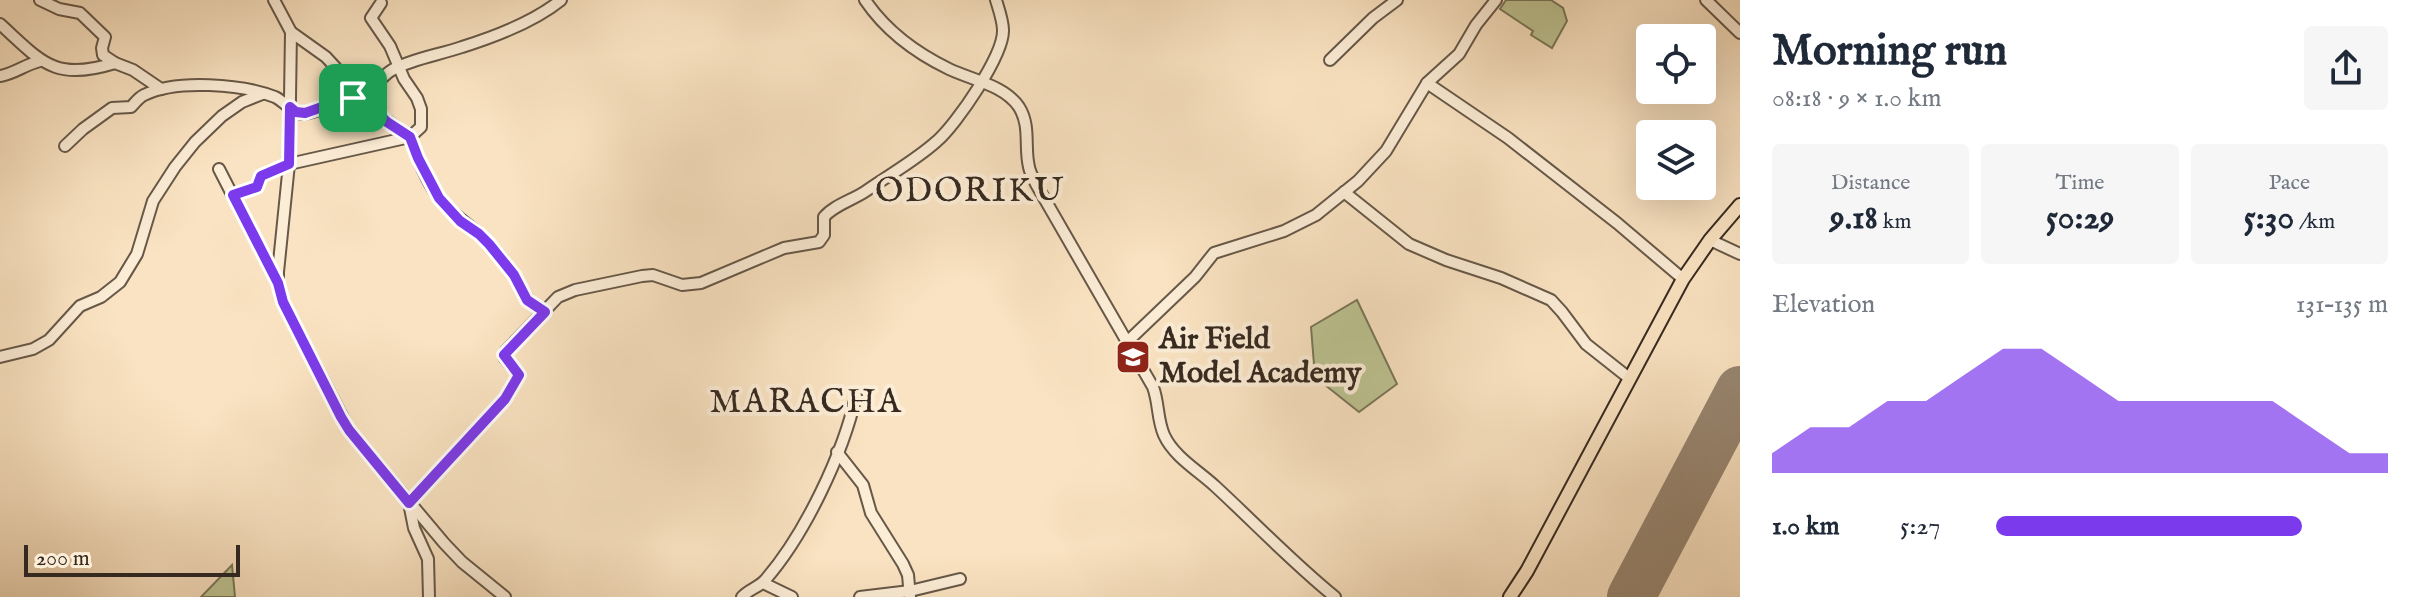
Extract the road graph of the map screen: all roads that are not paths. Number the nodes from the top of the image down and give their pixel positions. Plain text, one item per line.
1 (40, 0) edge
2 (274, 0) edge
3 (561, 0) edge
4 (865, 0) edge
5 (996, 0) edge
6 (1397, 0) edge
7 (1496, 0) edge
8 (1706, 0) edge
9 (381, 3) dead end
10 (0, 24) edge
11 (291, 32) junction
12 (1740, 33) edge
13 (1330, 60) dead end
14 (40, 61) junction
15 (115, 63) junction
16 (399, 67) junction
17 (0, 76) edge
18 (980, 83) junction
19 (1427, 83) junction
20 (161, 89) junction
21 (263, 93) junction
22 (361, 96) junction
23 (290, 107) junction
24 (410, 137) junction
25 (65, 146) dead end
26 (289, 164) junction
27 (219, 169) dead end
28 (1344, 192) junction
29 (233, 195) junction
30 (1740, 205) edge
31 (1710, 240) junction
32 (1740, 254) edge
33 (1683, 279) junction
34 (278, 283) junction
35 (545, 312) junction
36 (1127, 342) junction
37 (0, 357) edge
38 (1629, 378) junction
39 (856, 396) dead end
40 (837, 452) junction
41 (409, 503) junction
42 (960, 579) dead end
43 (763, 583) junction
44 (910, 594) edge
45 (429, 597) edge
46 (505, 597) edge
47 (742, 597) edge
48 (792, 597) edge
49 (860, 597) edge
50 (1335, 597) edge
51 (1510, 597) edge

1 - 15 street
2 - 11 street
3 - 16 street
4 - 18 street
5 - 18 street
6 - 13 street
7 - 19 street
8 - 12 street
9 - 16 street
10 - 14 street
11 - 22 street
11 - 23 street
14 - 15 street
14 - 17 street
15 - 20 street
16 - 22 street
16 - 24 street
18 - 35 street
18 - 36 street
19 - 28 street
19 - 33 street
20 - 21 street
20 - 25 street
21 - 23 street
21 - 37 street
22 - 23 street
22 - 24 street
23 - 26 street
24 - 26 street
24 - 35 street
26 - 29 street
26 - 34 street
27 - 29 street
28 - 36 street
28 - 38 street
29 - 34 street
30 - 31 main road
31 - 32 street
31 - 33 main road
33 - 38 main road
34 - 41 street
35 - 41 street
36 - 50 street
38 - 51 main road
39 - 40 street
40 - 43 street
40 - 44 street
41 - 45 street
41 - 46 street
42 - 44 street
43 - 47 street
43 - 48 street
44 - 49 street

